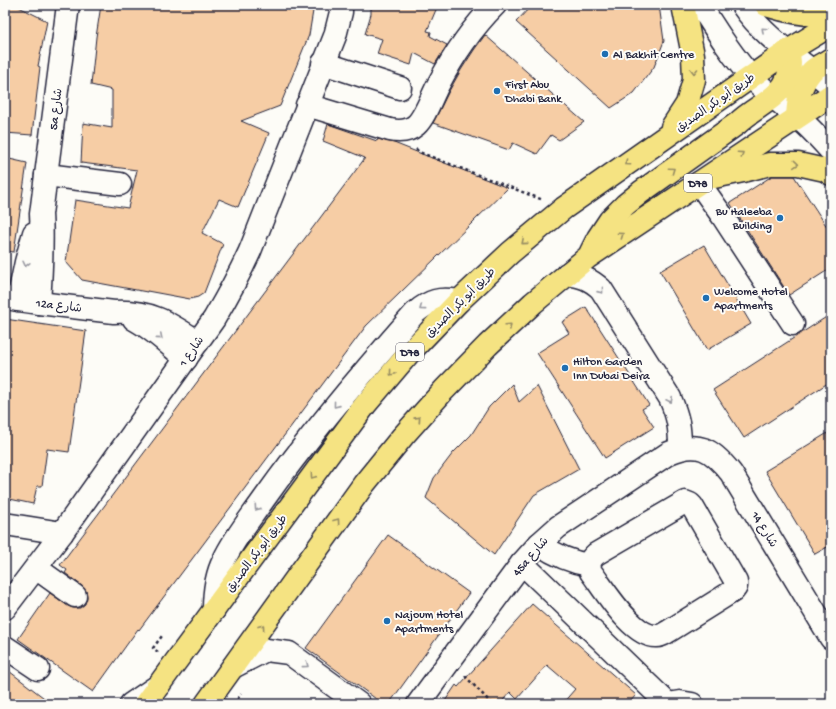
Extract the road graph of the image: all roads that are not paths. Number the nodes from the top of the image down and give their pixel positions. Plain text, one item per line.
1 (68, 5) edge
2 (341, 5) edge
3 (495, 5) edge
4 (683, 5) edge
5 (700, 5) edge
6 (742, 5) edge
7 (766, 5) edge
8 (831, 15) edge
9 (831, 25) edge
10 (788, 51) junction
11 (831, 59) edge
12 (323, 63) junction
13 (813, 70) junction
14 (751, 76) junction
15 (831, 86) edge
16 (400, 88) dead end
17 (831, 94) edge
18 (773, 97) junction
19 (307, 105) junction
20 (797, 117) junction
21 (655, 144) junction
22 (831, 151) edge
23 (831, 174) edge
24 (46, 175) junction
25 (701, 181) junction
26 (120, 184) dead end
27 (588, 257) junction
28 (567, 274) junction
29 (21, 300) edge
30 (793, 324) dead end
31 (192, 351) junction
32 (680, 448) junction
33 (5, 524) edge
34 (62, 533) junction
35 (539, 544) junction
36 (522, 563) junction
37 (589, 565) junction
38 (36, 568) junction
39 (76, 596) dead end
40 (5, 608) edge
41 (831, 638) edge
42 (5, 647) edge
43 (233, 667) junction
44 (38, 669) dead end
45 (160, 684) junction
46 (131, 704) edge
47 (145, 704) edge
48 (206, 704) edge
49 (359, 704) edge
50 (418, 704) edge
51 (668, 704) edge
52 (692, 704) edge

1 - 24 street, 5a شارع
2 - 12 street, شارع 1
3 - 19 street
4 -> 21 main road
5 - 14 street
10 -> 6 street
7 - 8 main road
9 - 10 main road, طريق أبو بكر الصديق / D78
10 - 13 street
10 - 14 main road, طريق أبو بكر الصديق / D78
10 - 18 main road
11 - 13 main road
12 - 16 street
12 - 19 street, شارع 1
13 - 15 street
13 - 20 main road
14 - 18 street
14 - 21 main road, طريق أبو بكر الصديق / D78
17 - 20 main road, D78
18 - 20 street
27 -> 18 main road
19 - 31 street, شارع 1
20 - 22 street
25 -> 20 main road, D78
21 -> 45 main road, طريق أبو بكر الصديق / D78
25 -> 23 main road
24 - 26 street
24 - 29 street, 5a شارع
27 -> 25 main road, D78
25 - 30 street
27 - 28 main road, D78
28 -> 32 street
43 -> 28 main road, D78
29 - 31 street, 12a شارع
31 - 34 street, شارع 1
32 - 35 street, 45a شارع
32 - 41 street, شارع 14
33 - 34 street
34 - 38 street, شارع 1
35 - 36 street, 45a شارع
35 - 37 street
36 - 50 street, 45a شارع
36 - 51 street
37 - 37 street
38 - 39 street
38 - 40 street, شارع 1
42 - 44 street
43 - 48 main road, D78
43 -> 49 street
45 - 46 street
45 - 47 main road, طريق أبو بكر الصديق / D78
51 - 52 street

